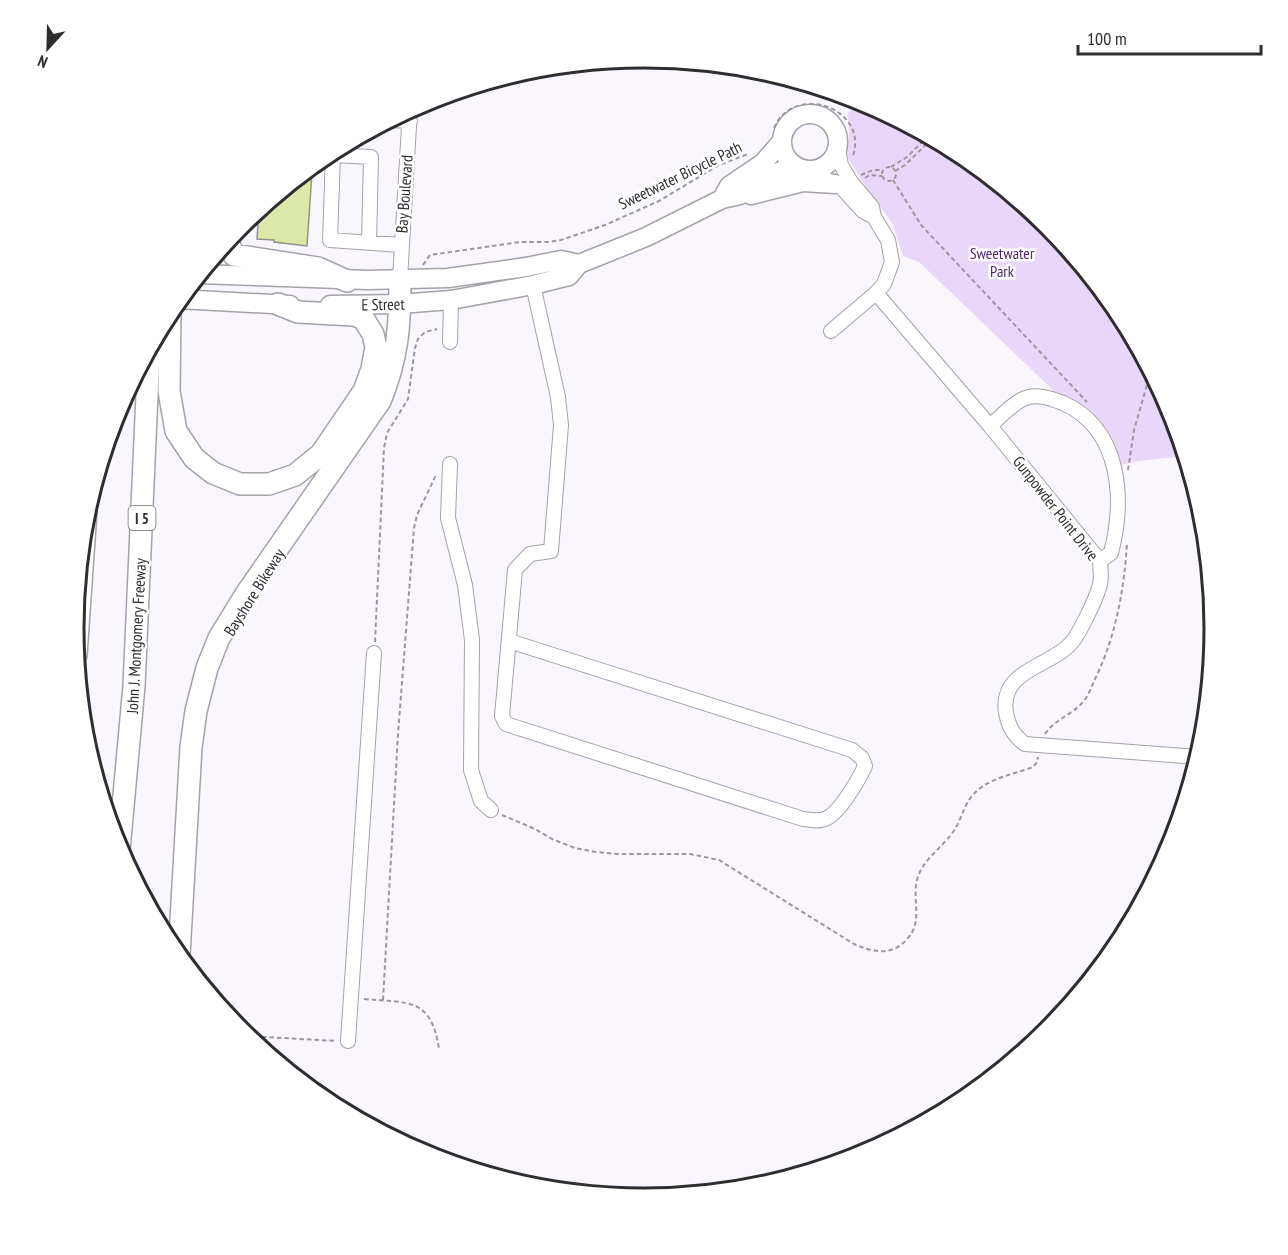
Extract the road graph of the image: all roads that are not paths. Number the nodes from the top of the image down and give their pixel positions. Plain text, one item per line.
1 (410, 119) edge
2 (777, 136) junction
3 (838, 149) junction
4 (343, 156) edge
5 (329, 165) edge
6 (803, 168) junction
7 (835, 184) junction
8 (722, 199) junction
9 (686, 218) junction
10 (874, 218) junction
11 (369, 243) junction
12 (401, 245) junction
13 (231, 250) edge
14 (579, 264) junction
15 (209, 275) edge
16 (400, 279) junction
17 (347, 281) junction
18 (533, 285) junction
19 (876, 293) junction
20 (190, 300) edge
21 (451, 300) junction
22 (278, 304) junction
23 (400, 304) junction
24 (170, 329) edge
25 (831, 331) dead end
26 (450, 342) dead end
27 (148, 368) edge
28 (990, 426) junction
29 (444, 468) road end
30 (1100, 561) junction
31 (509, 641) junction
32 (374, 653) road end
33 (1189, 756) edge
34 (491, 810) road end
35 (121, 827) edge
36 (183, 946) edge
37 (348, 1041) road end

1 - 12 street, Bay Boulevard
2 - 3 main road
2 - 6 main road
2 - 8 main road, E Street
3 - 6 main road
3 - 10 street
4 - 11 street
5 - 11 street
6 - 7 street
6 - 8 main road, E Street
7 - 9 main road
7 - 10 street
8 - 9 main road, E Street
9 - 14 main road, E Street
10 - 19 street
11 - 12 street
12 - 16 street, Bay Boulevard
13 - 17 highway
14 - 16 main road, E Street
14 - 18 main road, E Street
15 - 17 main road, E Street
16 - 17 main road, E Street
16 - 23 highway
18 - 21 main road, E Street
18 - 31 street
19 - 25 street
19 - 28 street, Gunpowder Point Drive
20 - 22 main road, E Street
21 - 23 main road, E Street
21 - 26 street
22 - 23 main road, E Street
22 - 24 highway
23 - 36 highway
27 - 35 highway, John J. Montgomery Freeway / I 5
28 - 30 street, Gunpowder Point Drive
28 - 30 street
29 - 34 street
30 - 33 street, Gunpowder Point Drive
31 - 31 street
32 - 37 street

